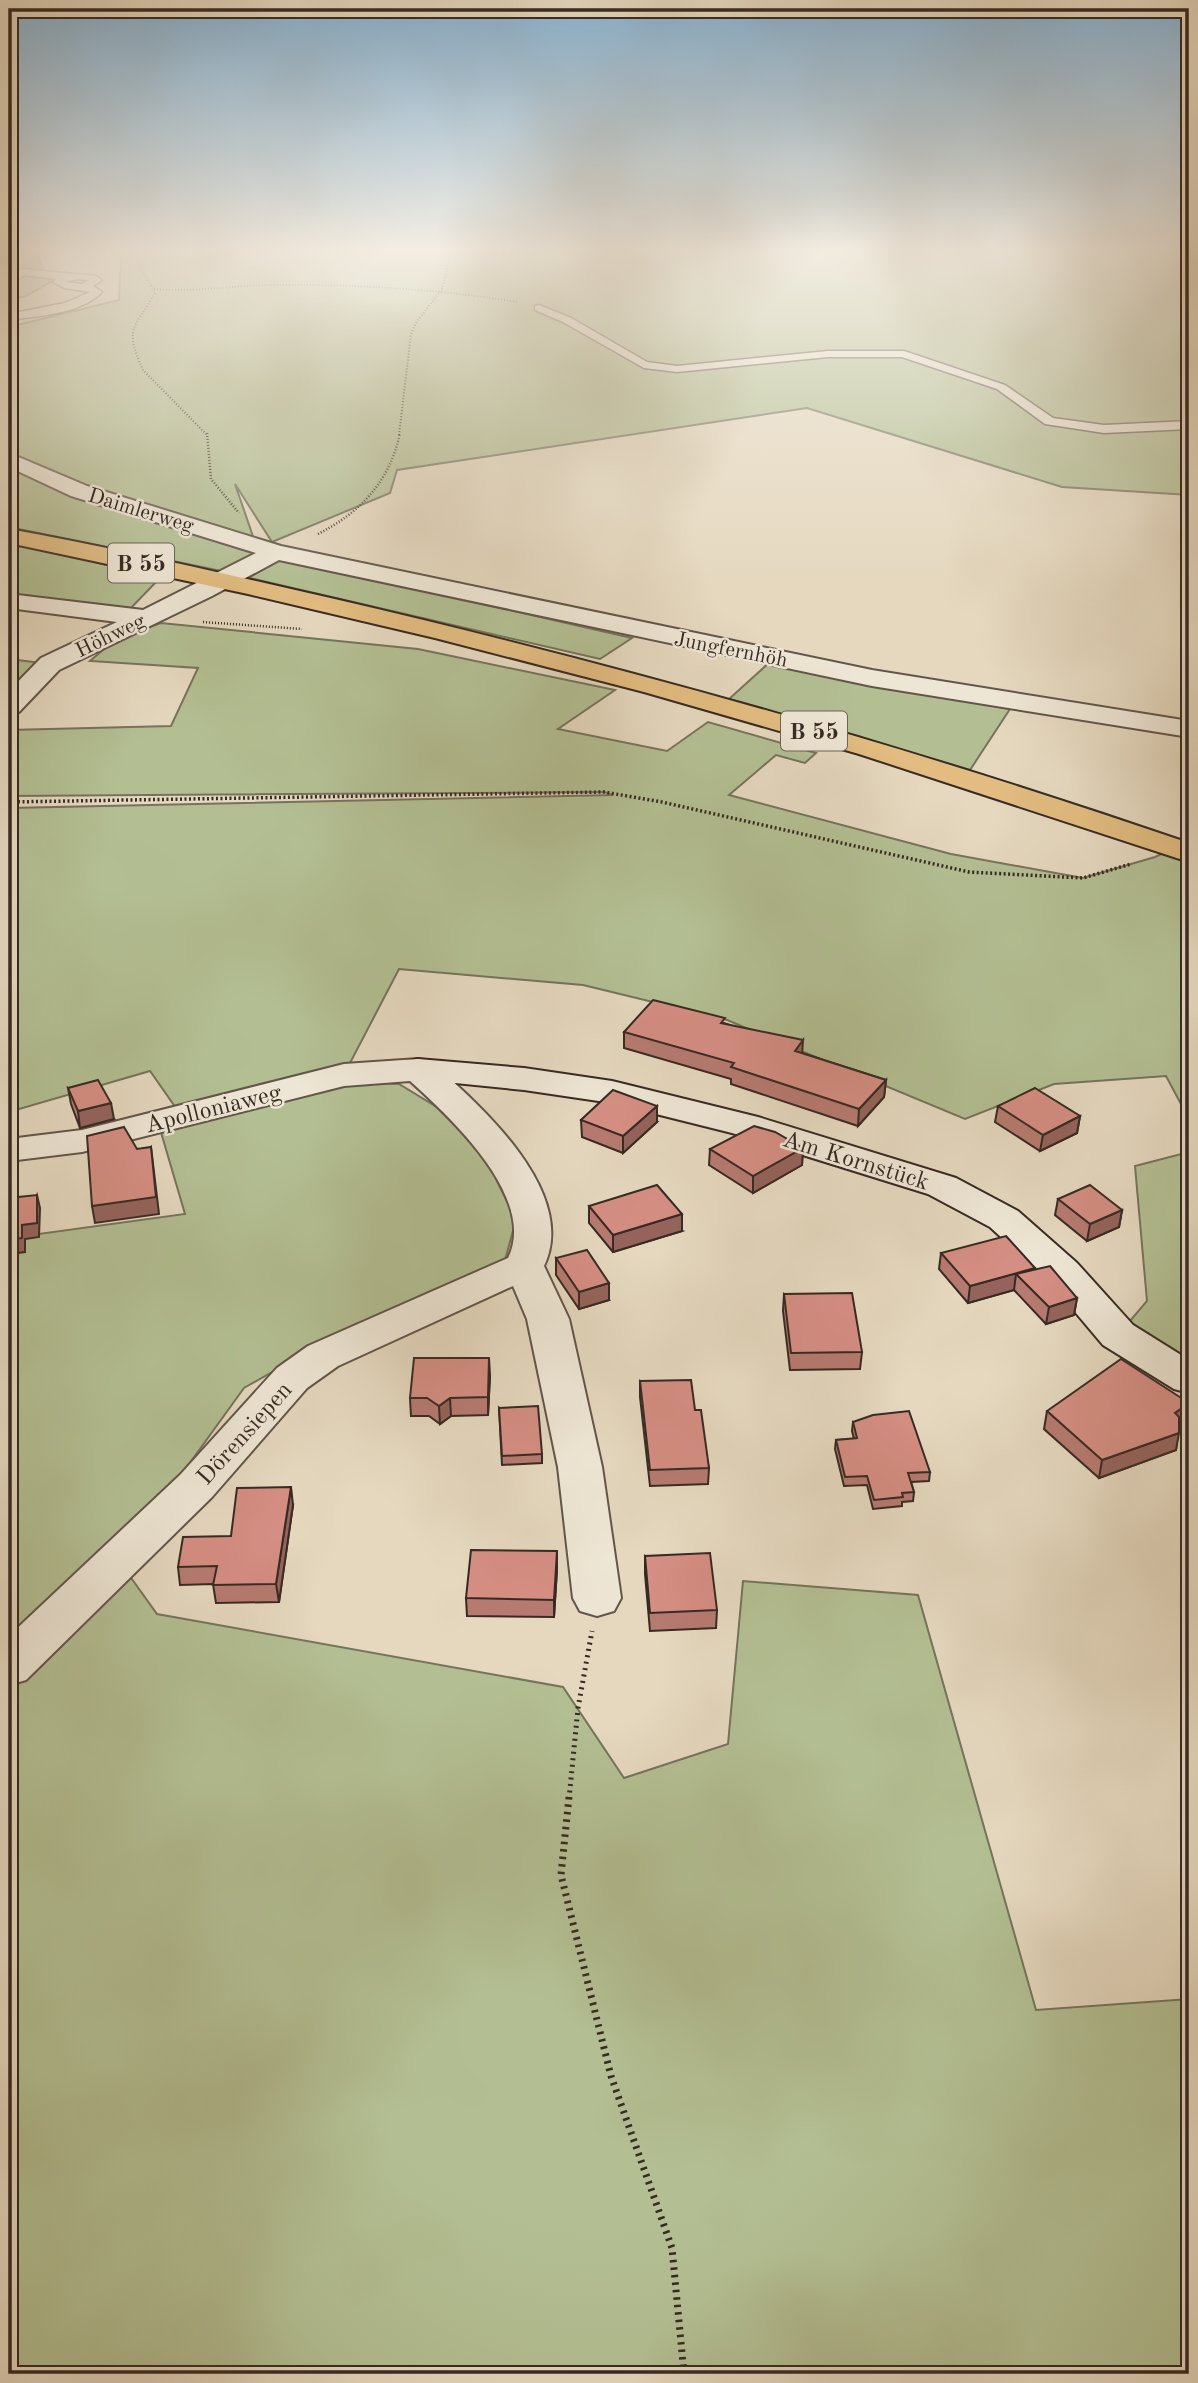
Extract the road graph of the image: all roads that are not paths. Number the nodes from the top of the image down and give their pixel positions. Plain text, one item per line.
1 (634, 359) edge
2 (776, 359) edge
3 (914, 359) edge
4 (1189, 425) edge
5 (9, 459) edge
6 (9, 536) edge
7 (276, 552) junction
8 (222, 580) junction
9 (9, 601) edge
10 (145, 618) junction
11 (9, 706) edge
12 (1189, 729) edge
13 (1181, 850) edge
14 (418, 1070) junction
15 (9, 1150) edge
16 (524, 1266) junction
17 (1189, 1379) edge
18 (597, 1598) road end
19 (9, 1665) edge

1 - 2 lane
3 - 4 lane
5 - 7 street, Daimlerweg
6 - 8 main road, B 55
7 - 8 street, Höhweg
7 - 12 street, Jungfernhöh
8 - 10 street, Höhweg
8 - 13 main road, B 55
9 - 10 street
10 - 11 street, Höhweg
14 - 15 street, Apolloniaweg
14 - 16 street
14 - 17 street, Am Kornstück
16 - 18 street
16 - 19 street, Dörensiepen

